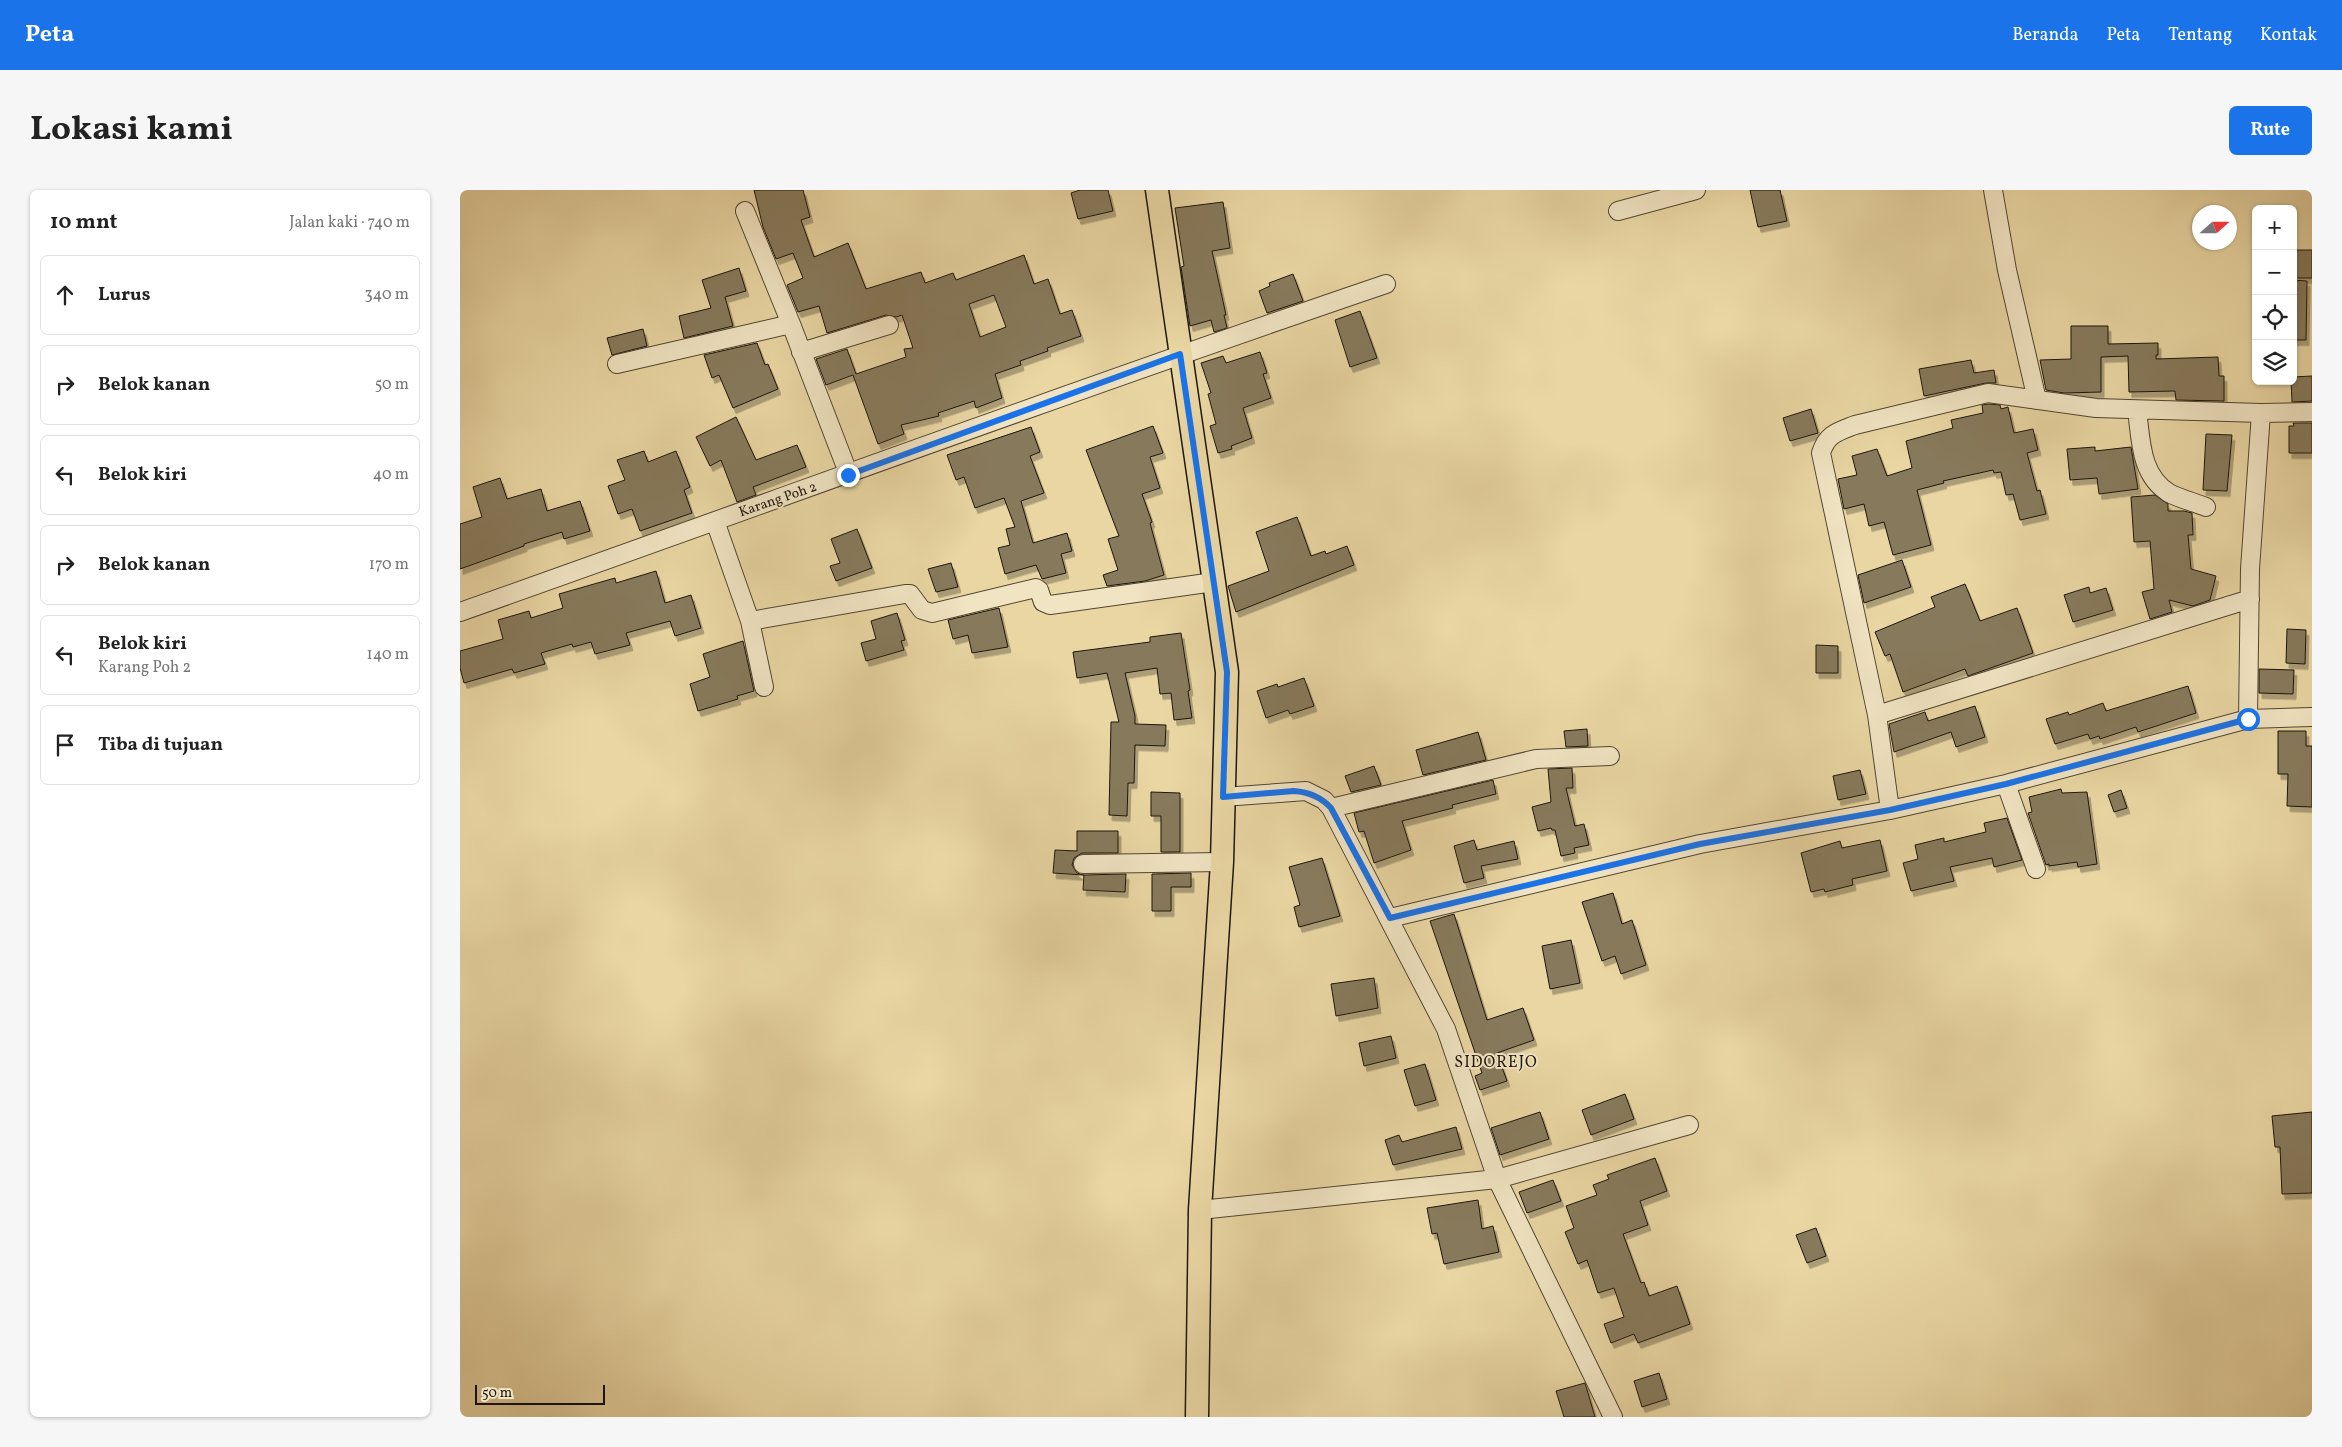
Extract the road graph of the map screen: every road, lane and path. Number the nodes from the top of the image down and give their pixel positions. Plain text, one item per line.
1 (1157, 190) edge
2 (1993, 190) edge
3 (1692, 191) edge
4 (745, 211) dead end
5 (1618, 212) dead end
6 (1386, 284) dead end
7 (791, 324) junction
8 (889, 325) dead end
9 (802, 352) junction
10 (1180, 354) junction
11 (617, 364) dead end
12 (2037, 400) junction
13 (2137, 410) junction
14 (2312, 412) edge
15 (2260, 413) junction
16 (848, 475) junction
17 (2206, 507) dead end
18 (715, 522) junction
19 (1214, 582) junction
20 (2250, 599) junction
21 (460, 612) edge
22 (750, 621) junction
23 (764, 687) dead end
24 (1877, 714) junction
25 (2312, 717) edge
26 (2248, 719) junction
27 (1610, 756) dead end
28 (2006, 784) junction
29 (1223, 797) junction
30 (1331, 808) junction
31 (1890, 810) junction
32 (1222, 862) junction
33 (1083, 864) dead end
34 (2036, 870) dead end
35 (1390, 918) junction
36 (1689, 1125) dead end
37 (1497, 1179) junction
38 (1200, 1210) junction
39 (1197, 1417) edge
40 (1613, 1417) edge

1 - 10 main road
2 - 12 street
3 - 5 street
4 - 7 street
6 - 10 street, Karang Poh 2
7 - 9 street
7 - 11 street
8 - 9 street
9 - 16 street
10 - 16 street, Karang Poh 2
10 - 19 main road
12 - 13 street
12 - 24 street
13 - 15 street
13 - 17 street
14 - 15 street
15 - 20 street
16 - 18 street, Karang Poh 2
18 - 21 street, Karang Poh 2
18 - 22 street
19 - 22 street
19 - 29 main road
20 - 24 street
20 - 26 street
22 - 23 street
24 - 31 street
25 - 26 street
26 - 28 street
27 - 30 street
28 - 31 street
28 - 34 street
29 - 30 street
29 - 32 main road
30 - 35 street
31 - 35 street
32 - 33 street
32 - 38 main road
35 - 37 street
36 - 37 street
37 - 38 street
37 - 40 street
38 - 39 main road

